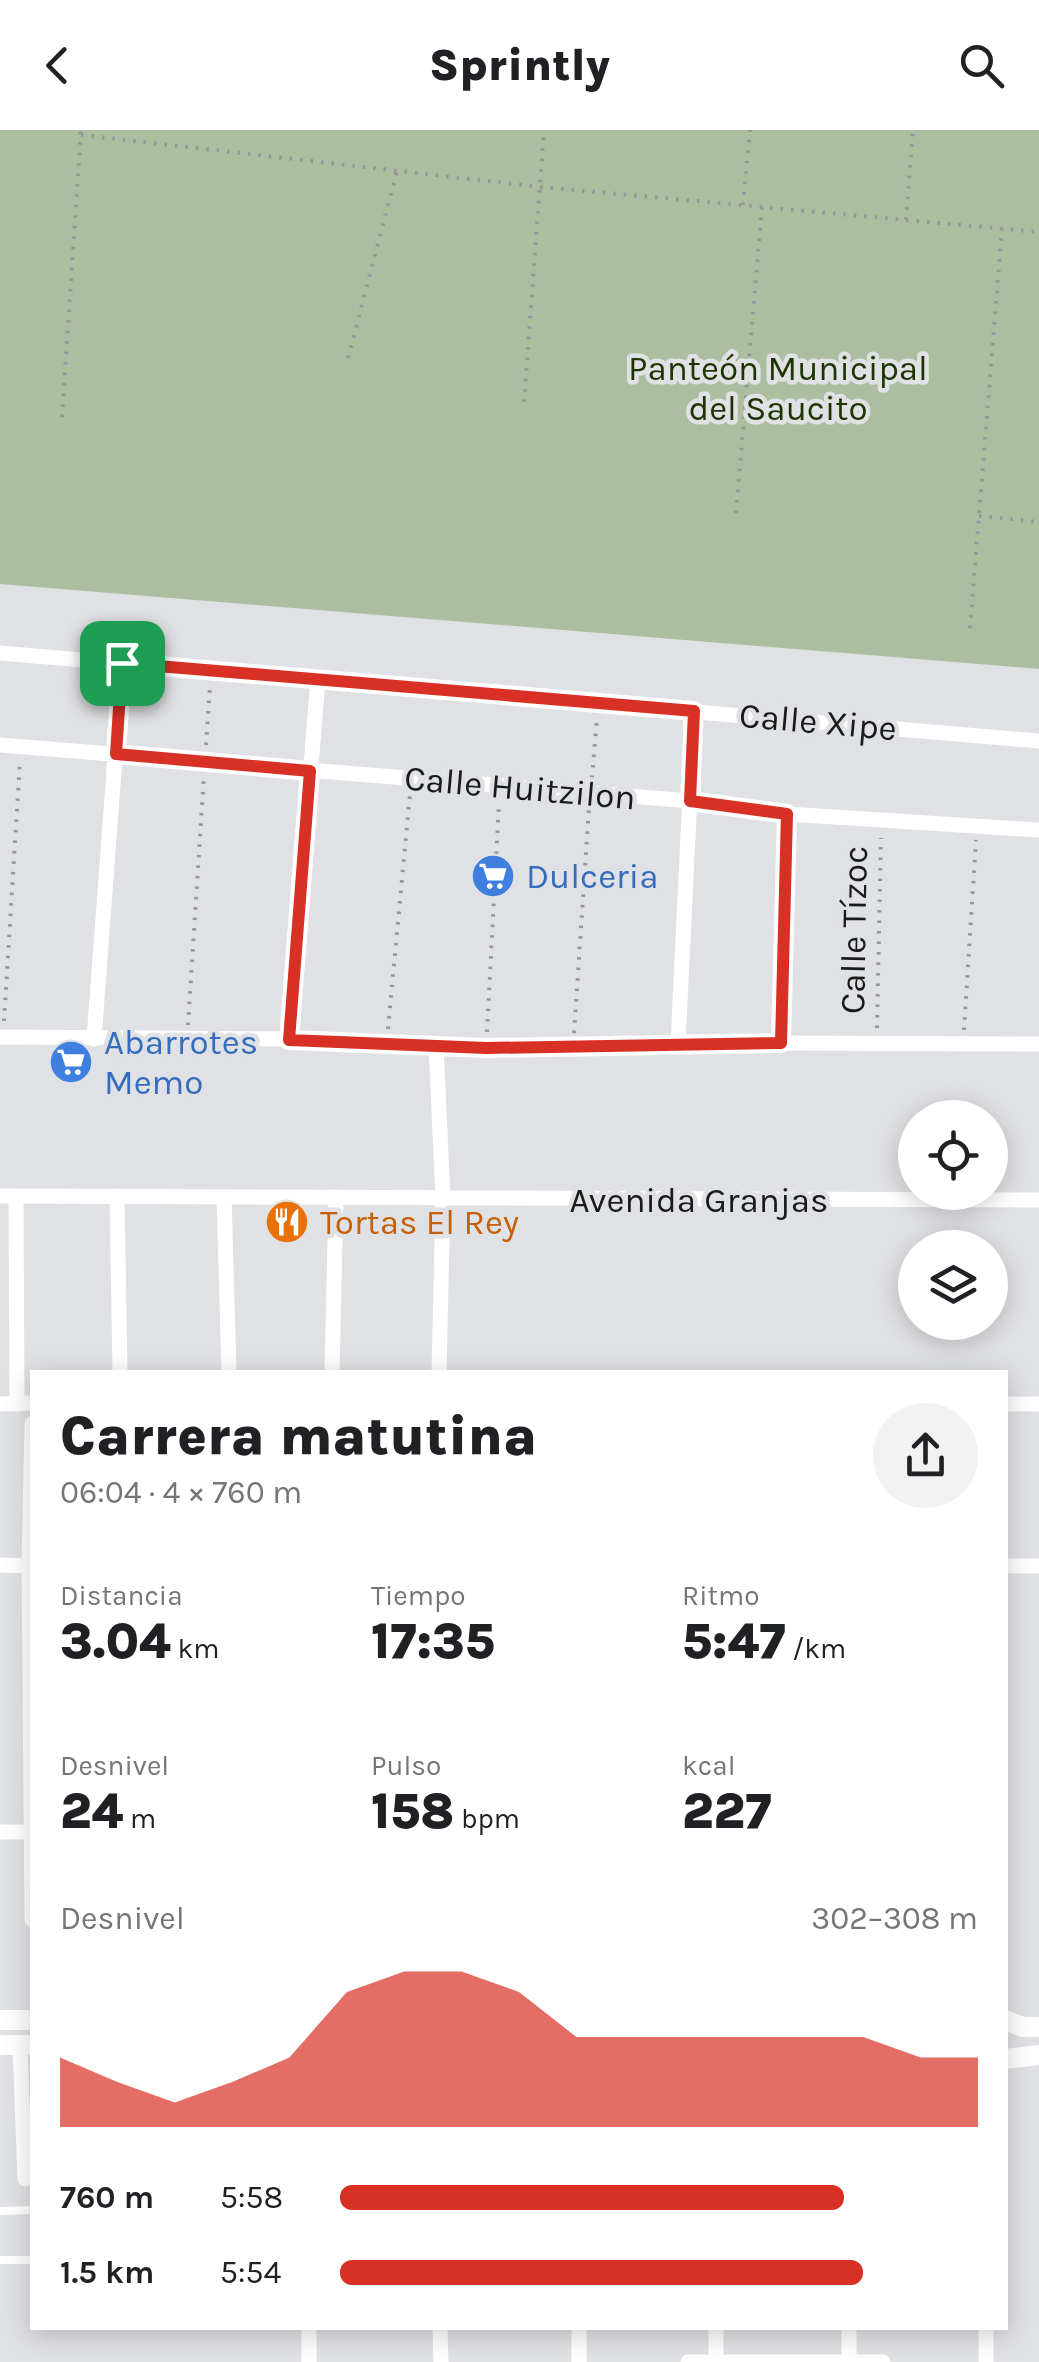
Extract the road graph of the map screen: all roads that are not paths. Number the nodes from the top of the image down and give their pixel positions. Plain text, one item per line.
1 (0, 653) edge
2 (122, 663) junction
3 (318, 679) junction
4 (694, 711) junction
5 (1039, 742) edge
6 (0, 744) edge
7 (116, 754) junction
8 (310, 771) junction
9 (690, 801) junction
10 (1039, 830) edge
11 (1, 1037) edge
12 (94, 1038) junction
13 (289, 1040) junction
14 (678, 1044) junction
15 (1039, 1044) edge
16 (436, 1046) junction
17 (8, 1196) edge
18 (118, 1196) junction
19 (336, 1196) junction
20 (224, 1197) junction
21 (443, 1199) junction
22 (1039, 1200) edge
23 (120, 1370) edge
24 (229, 1370) edge
25 (332, 1370) edge
26 (439, 1370) edge
27 (16, 1404) edge
28 (1008, 1404) edge
29 (1039, 1404) edge
30 (0, 1566) edge
31 (30, 1566) edge
32 (1008, 1566) edge
33 (1039, 1566) edge
34 (0, 1832) edge
35 (30, 1832) edge
36 (0, 2020) edge
37 (30, 2020) edge
38 (1008, 2021) edge
39 (1039, 2027) edge
40 (17, 2045) edge
41 (1039, 2056) edge
42 (1008, 2059) edge
43 (28, 2110) edge
44 (26, 2179) dead end
45 (30, 2210) edge
46 (0, 2211) edge
47 (0, 2260) edge
48 (30, 2260) edge
49 (308, 2330) edge
50 (440, 2330) edge
51 (579, 2330) edge
52 (716, 2330) edge
53 (850, 2330) edge
54 (986, 2330) edge
55 (850, 2361) edge
56 (309, 2362) edge
57 (440, 2362) edge
58 (579, 2362) edge
59 (688, 2362) edge
60 (716, 2362) edge
61 (883, 2362) edge
62 (986, 2362) edge

1 - 2 street, Calle Xipe
2 - 3 street, Calle Xipe
2 - 7 street
3 - 4 street, Calle Xipe
3 - 8 street
4 - 5 street, Calle Xipe
4 - 9 street
6 - 7 street, Calle Huitzilon
7 - 8 street, Calle Huitzilon
7 - 12 street
8 - 9 street, Calle Huitzilon
8 - 13 street
9 - 10 street, Calle Huitzilon
9 - 14 street
11 - 12 street
12 - 13 street
13 - 16 street
14 - 15 street
14 - 16 street
16 - 21 street
17 - 18 street, Avenida Granjas
17 - 27 street
18 - 20 street, Avenida Granjas
18 - 23 street
19 - 20 street, Avenida Granjas
19 - 21 street, Avenida Granjas
19 - 25 street
20 - 24 street
21 - 22 street, Avenida Granjas
21 - 26 street
28 - 29 street
30 - 31 street
32 - 33 street
34 - 35 street
36 - 37 street
38 - 39 street
40 - 43 street
41 - 42 street
43 - 44 street
45 - 46 lane
47 - 48 lane
49 - 56 street
50 - 57 street
51 - 58 street
52 - 60 street
53 - 55 street
54 - 62 street
55 - 60 street
55 - 61 street
59 - 60 street

